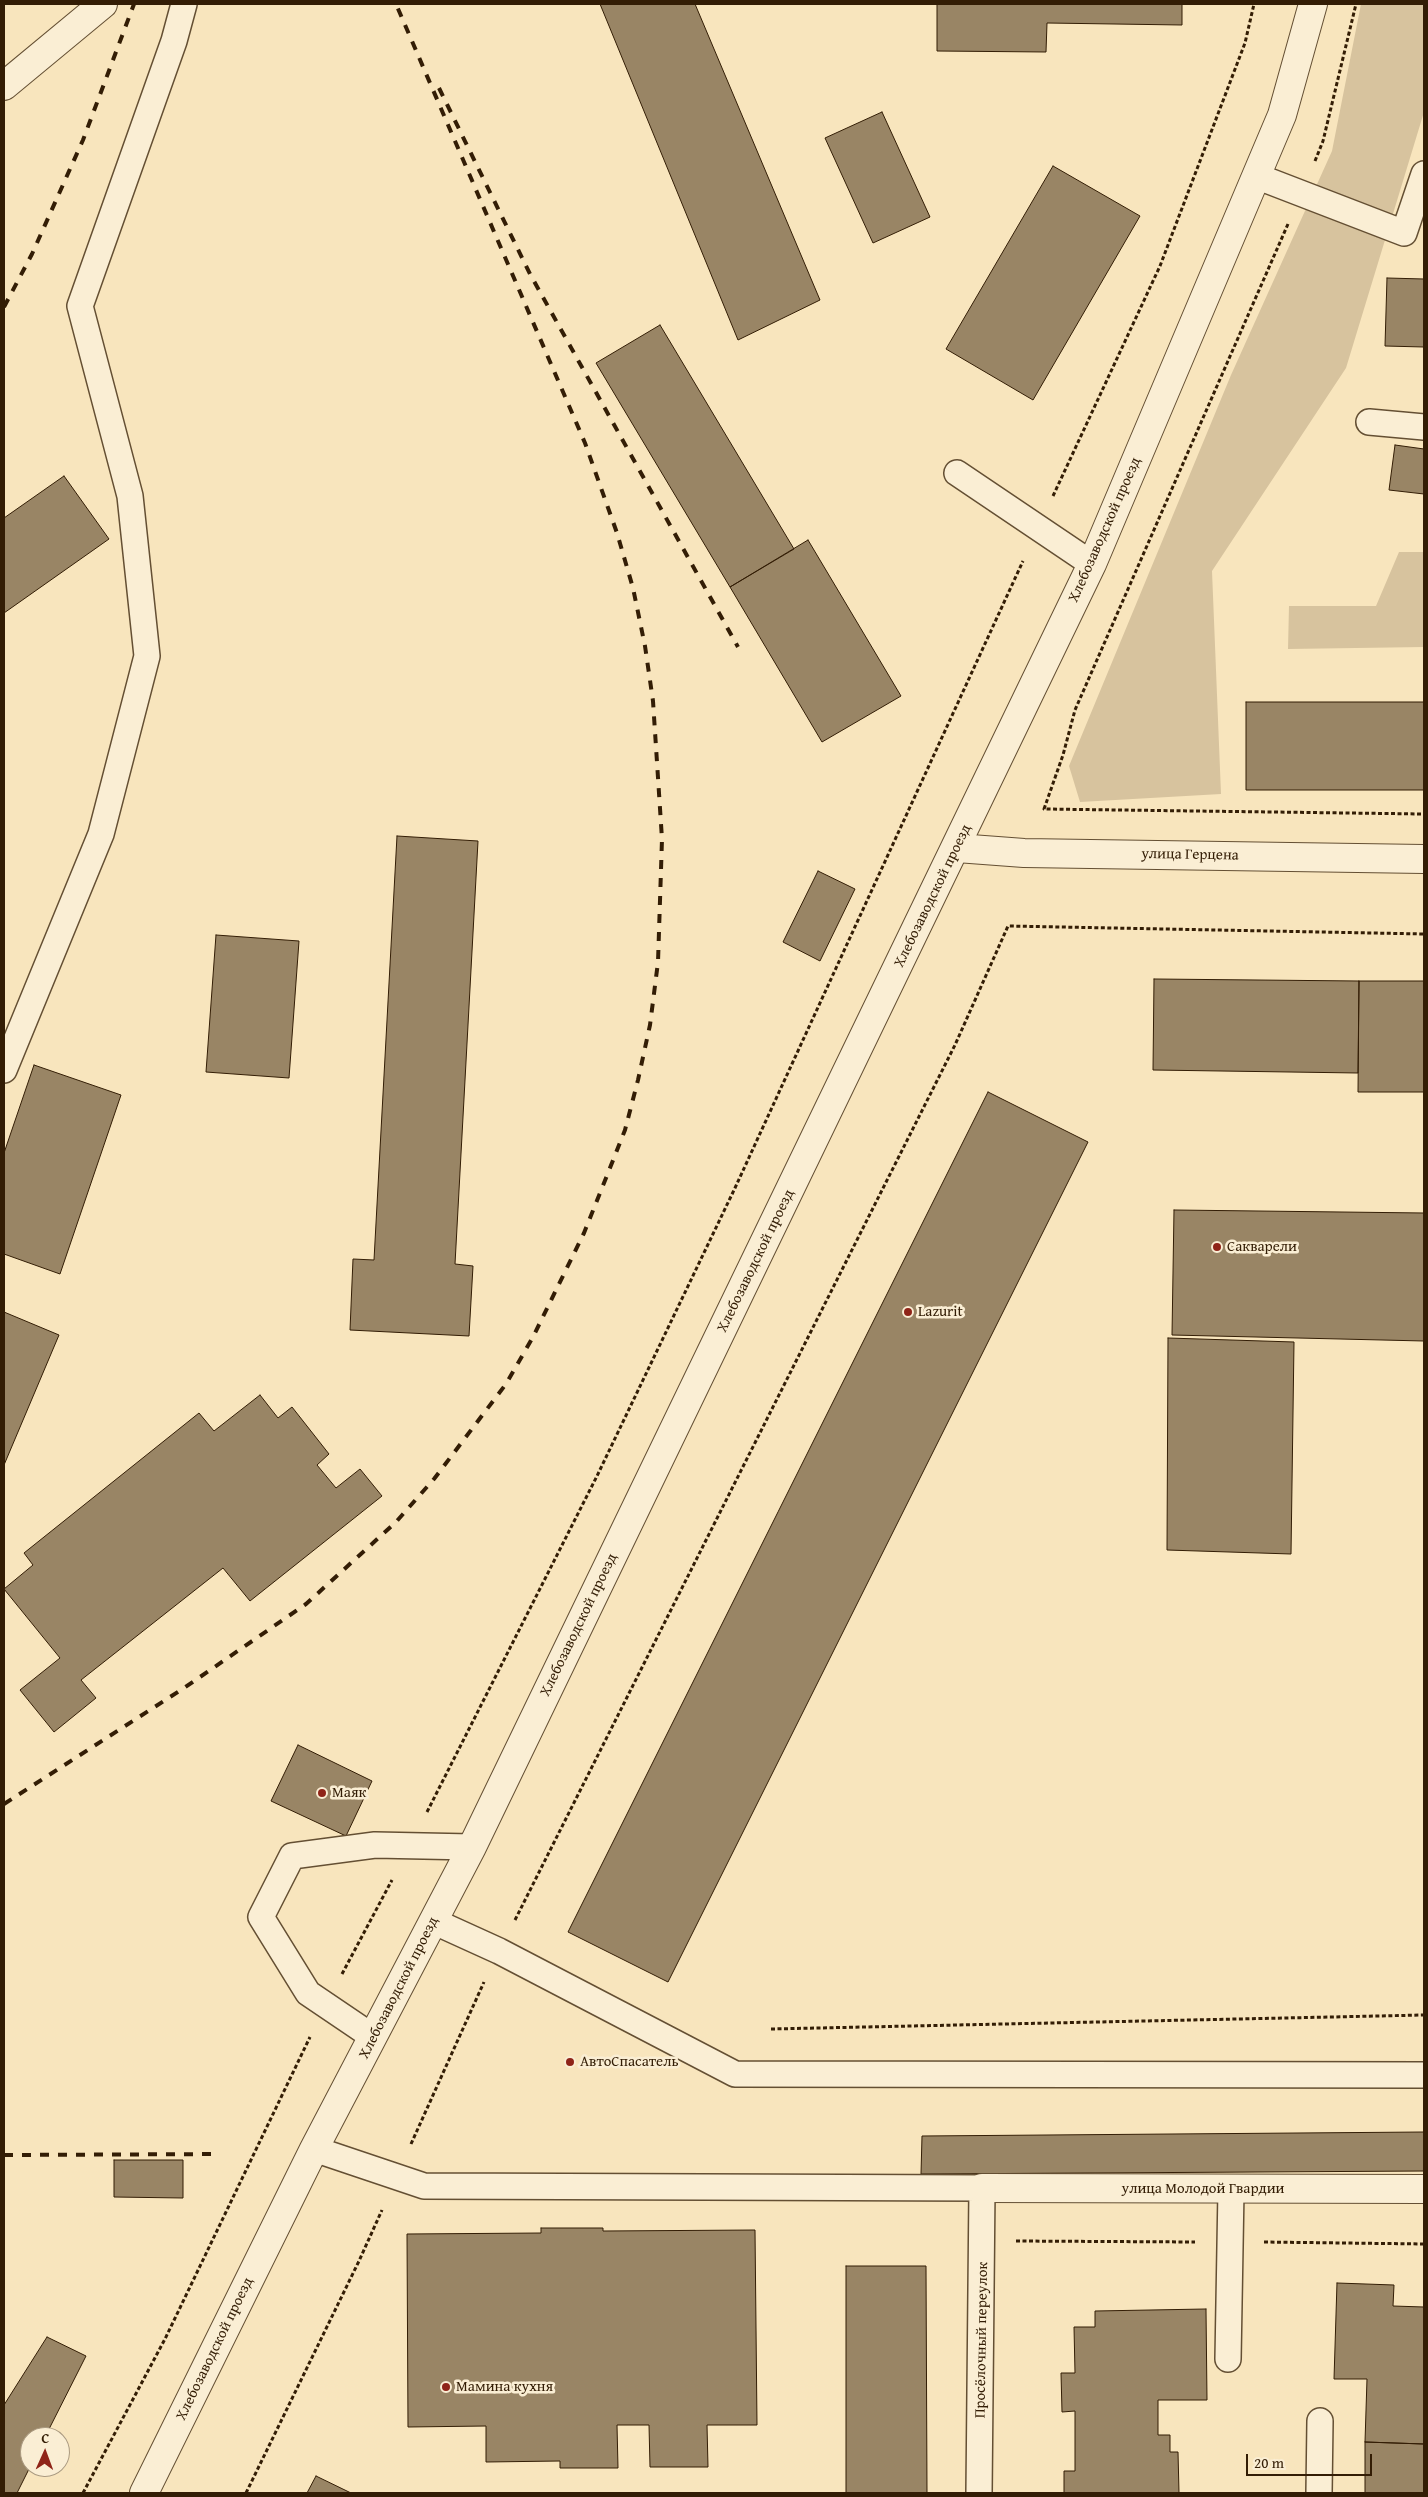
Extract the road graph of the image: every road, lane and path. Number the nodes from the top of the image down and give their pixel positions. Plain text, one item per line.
1 (103, 4) edge
2 (184, 4) edge
3 (1254, 4) edge
4 (1313, 4) edge
5 (1356, 4) edge
6 (4, 86) edge
7 (1424, 174) edge
8 (1256, 176) junction
9 (1301, 195) junction
10 (1414, 236) edge
11 (1369, 422) dead end
12 (1424, 427) edge
13 (957, 473) dead end
14 (1038, 528) junction
15 (1092, 564) junction
16 (1424, 814) edge
17 (957, 848) junction
18 (1424, 859) edge
19 (1424, 934) edge
20 (4, 1070) edge
21 (409, 1847) junction
22 (472, 1847) junction
23 (433, 1921) junction
24 (499, 1951) junction
25 (325, 2005) junction
26 (1424, 2015) edge
27 (771, 2029) dead end
28 (373, 2037) junction
29 (1424, 2075) edge
30 (314, 2149) junction
31 (396, 2177) junction
32 (982, 2188) junction
33 (1424, 2189) edge
34 (1232, 2190) junction
35 (1228, 2359) dead end
36 (1320, 2421) dead end
37 (83, 2493) edge
38 (144, 2493) edge
39 (246, 2493) edge
40 (979, 2493) edge
41 (1319, 2493) edge

1 - 6 street
2 - 20 lane
3 - 14 path
4 - 8 street, Хлебозаводской проезд
5 - 9 path
7 - 10 lane
8 - 9 lane
8 - 15 street, Хлебозаводской проезд
9 - 10 lane
9 - 16 path
11 - 12 lane
13 - 14 lane
14 - 15 lane
14 - 21 path
15 - 17 street, Хлебозаводской проезд
17 - 18 street, улица Герцена
17 - 22 street, Хлебозаводской проезд
19 - 24 path
21 - 22 lane
21 - 25 path
21 - 25 lane
22 - 23 street, Хлебозаводской проезд
23 - 24 lane
23 - 28 street, Хлебозаводской проезд
24 - 29 lane
24 - 31 path
25 - 28 lane
25 - 37 path
26 - 27 path
28 - 30 street, Хлебозаводской проезд
30 - 31 lane
30 - 38 street, Хлебозаводской проезд
31 - 32 lane
31 - 39 path
32 - 34 street, улица Молодой Гвардии
32 - 40 lane, Просёлочный переулок
33 - 34 street, улица Молодой Гвардии
34 - 35 lane
36 - 41 lane

